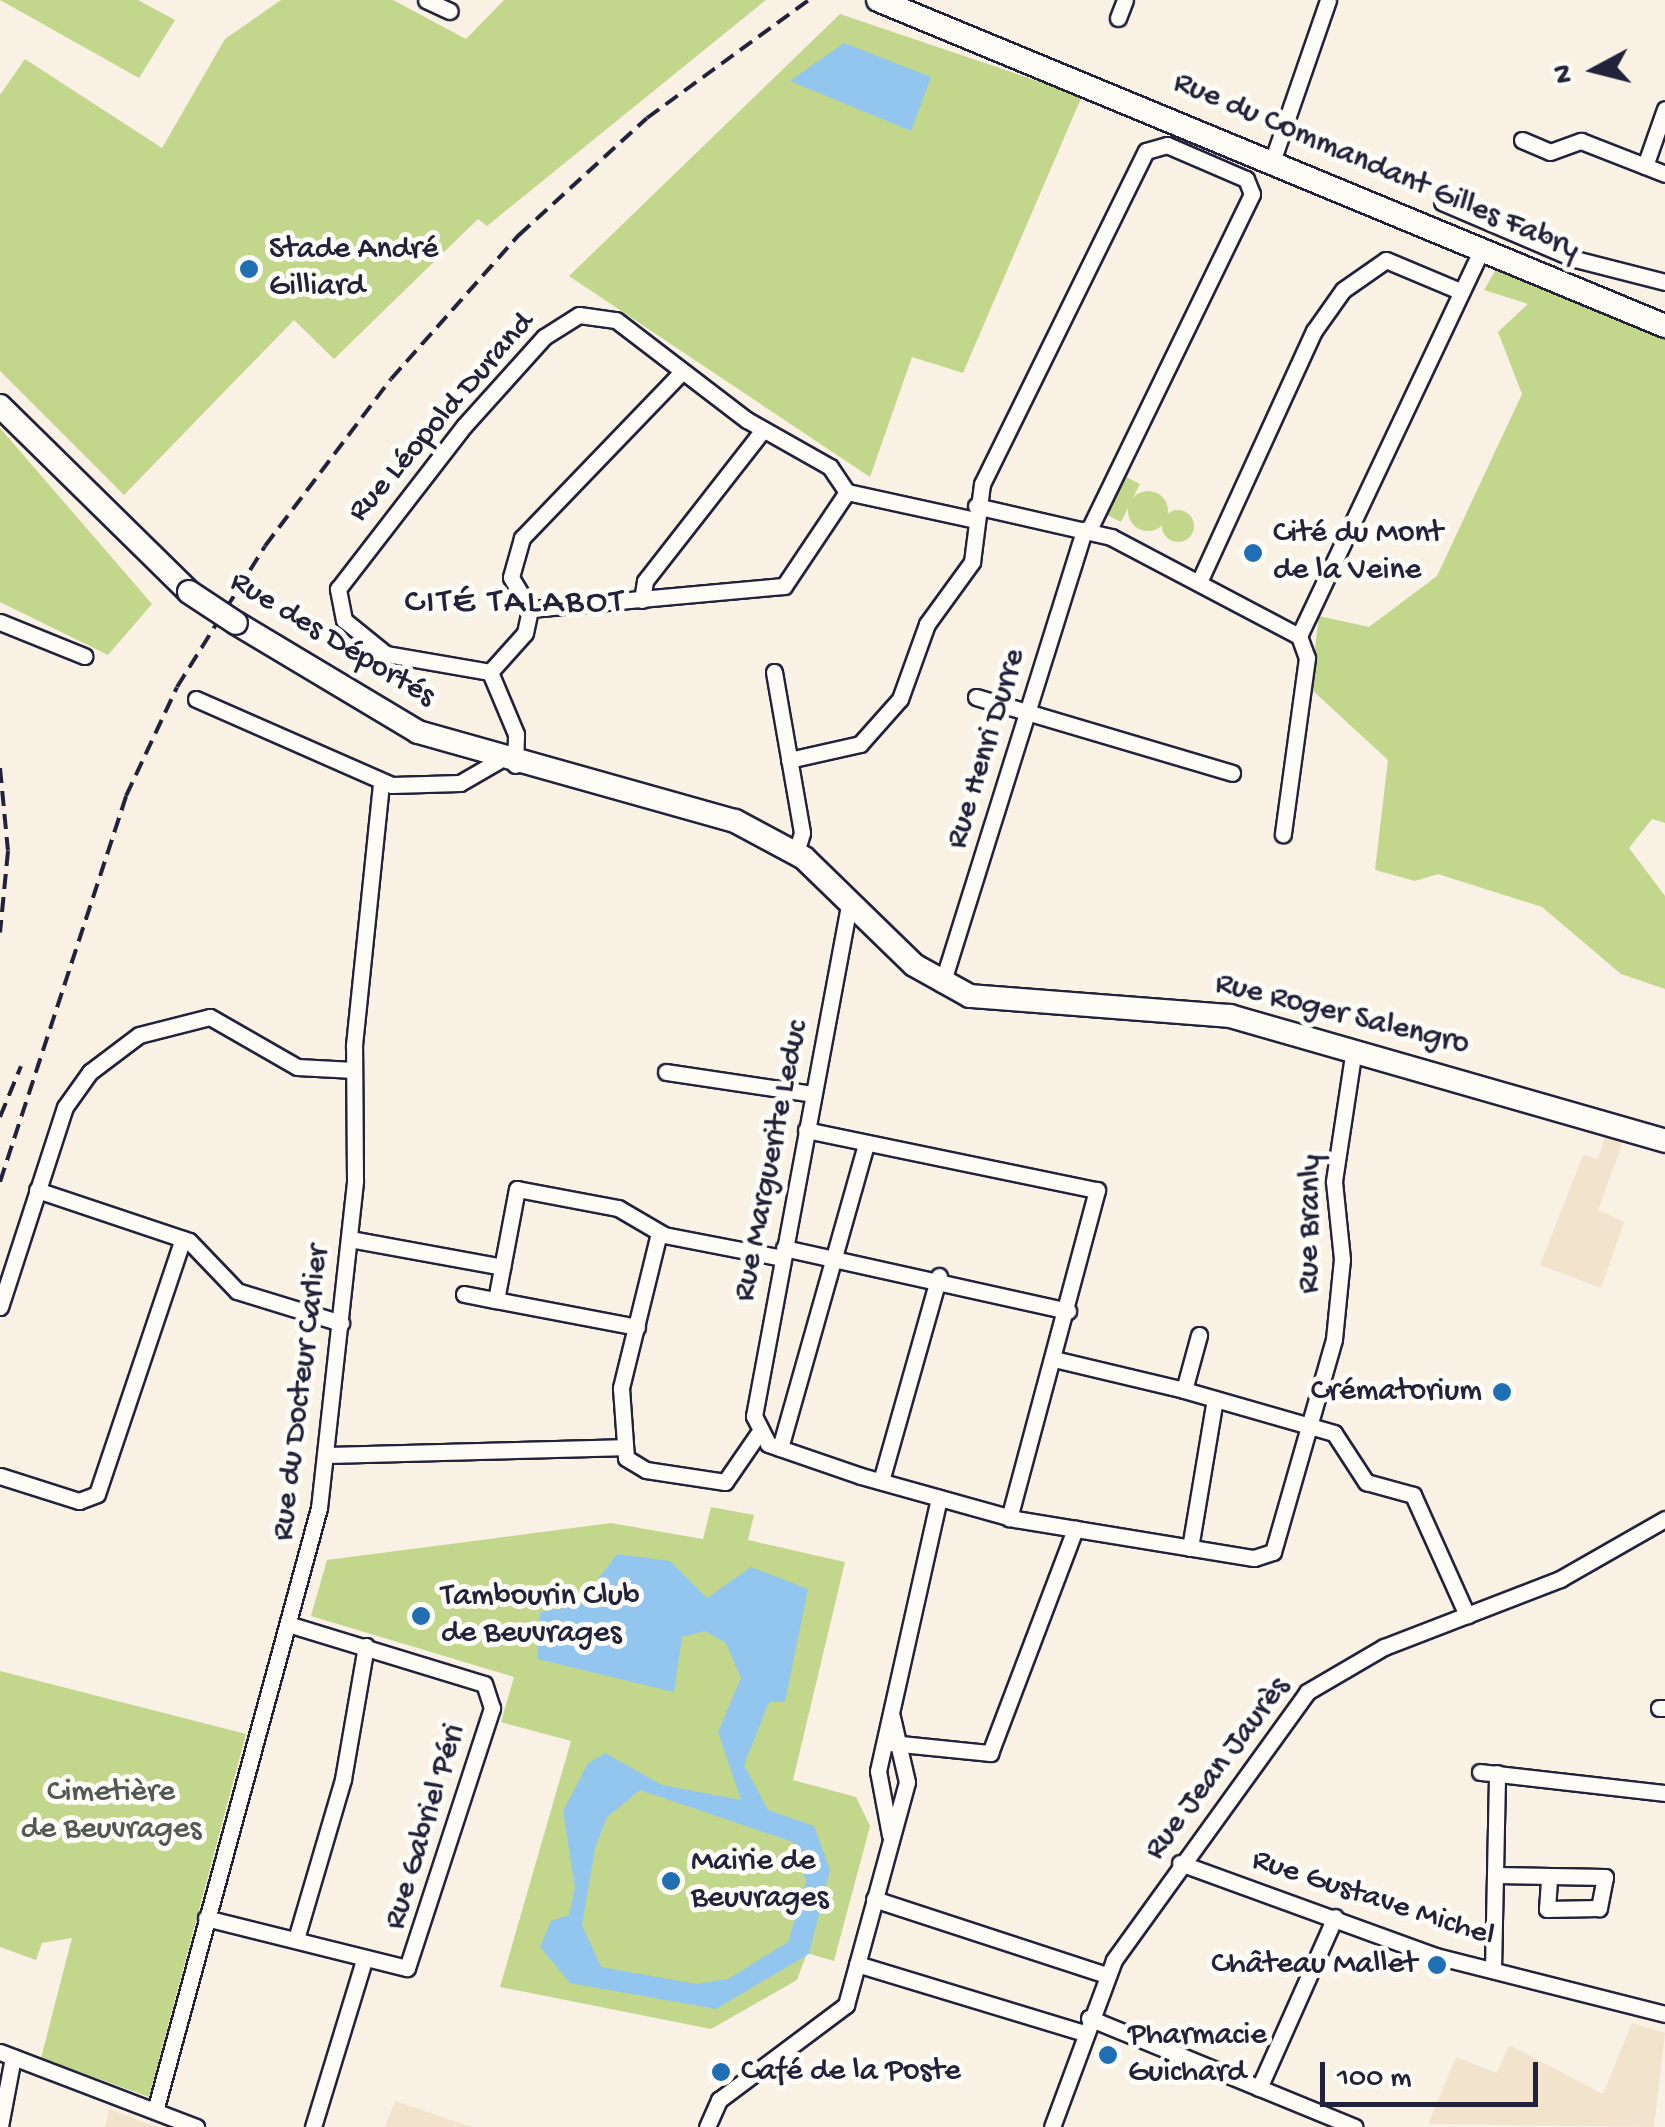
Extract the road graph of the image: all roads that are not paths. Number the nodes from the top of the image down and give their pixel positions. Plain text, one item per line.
1 (426, 0) edge
2 (1125, 0) edge
3 (1328, 0) edge
4 (893, 2) edge
5 (450, 11) dead end
6 (1118, 18) dead end
7 (1665, 109) edge
8 (1522, 140) dead end
9 (1273, 158) junction
10 (1646, 166) junction
11 (1665, 174) edge
12 (1442, 202) dead end
13 (1482, 248) junction
14 (1665, 282) edge
15 (1462, 292) junction
16 (1665, 326) edge
17 (681, 373) junction
18 (0, 406) edge
19 (763, 430) junction
20 (847, 492) junction
21 (976, 513) junction
22 (1087, 530) junction
23 (1199, 582) junction
24 (642, 600) junction
25 (530, 608) junction
26 (0, 622) edge
27 (1299, 636) junction
28 (84, 656) dead end
29 (490, 672) junction
30 (774, 672) dead end
31 (976, 697) dead end
32 (196, 699) dead end
33 (1028, 712) junction
34 (790, 760) junction
35 (507, 763) junction
36 (1232, 773) dead end
37 (381, 783) junction
38 (1283, 834) dead end
39 (796, 853) junction
40 (850, 900) junction
41 (942, 984) junction
42 (1354, 1048) junction
43 (354, 1070) junction
44 (666, 1072) dead end
45 (813, 1094) junction
46 (806, 1130) junction
47 (1665, 1141) edge
48 (866, 1145) junction
49 (37, 1190) junction
50 (659, 1233) junction
51 (182, 1239) junction
52 (350, 1239) junction
53 (783, 1253) junction
54 (834, 1258) junction
55 (502, 1267) junction
56 (939, 1276) junction
57 (464, 1294) dead end
58 (496, 1300) junction
59 (0, 1307) edge
60 (1068, 1311) junction
61 (341, 1323) junction
62 (637, 1327) junction
63 (1199, 1334) dead end
64 (1054, 1358) junction
65 (1184, 1390) junction
66 (1215, 1400) junction
67 (1310, 1426) junction
68 (758, 1434) junction
69 (622, 1447) junction
70 (780, 1448) junction
71 (326, 1456) junction
72 (0, 1476) edge
73 (881, 1481) junction
74 (939, 1498) junction
75 (1009, 1518) junction
76 (1665, 1519) edge
77 (1075, 1529) junction
78 (1190, 1548) junction
79 (1467, 1615) junction
80 (288, 1624) junction
81 (366, 1646) junction
82 (891, 1744) junction
83 (1665, 1793) edge
84 (889, 1842) junction
85 (1180, 1863) junction
86 (1498, 1875) junction
87 (1549, 1877) dead end
88 (874, 1899) junction
89 (1334, 1917) junction
90 (206, 1918) junction
91 (296, 1939) junction
92 (364, 1960) junction
93 (857, 1964) junction
94 (1493, 1969) junction
95 (1106, 1975) junction
96 (1665, 2014) edge
97 (1087, 2025) junction
98 (6, 2055) edge
99 (1259, 2088) junction
100 (155, 2111) junction
101 (0, 2126) edge
102 (196, 2127) edge
103 (314, 2127) edge
104 (707, 2127) edge
105 (1052, 2127) edge
106 (1355, 2127) edge

1 - 5 street
2 - 6 street
3 - 9 street
4 - 9 street, Rue du Commandant Gilles Fabry
7 - 10 street
8 - 10 street
9 - 13 street, Rue du Commandant Gilles Fabry
10 - 11 street
12 - 14 street
13 - 15 street
13 - 16 street, Rue du Commandant Gilles Fabry
15 - 23 street
15 - 27 street
17 - 19 street, Rue Léopold Durand
17 - 25 street
17 - 29 street, Rue Léopold Durand
18 - 35 street, Rue des Déportés, bridge
19 - 20 street, Rue Léopold Durand
19 - 24 street
20 - 21 street
20 - 24 street
21 - 22 street
21 - 22 street, Rue Henri Durre
21 - 34 street
22 - 23 street
22 - 33 street, Rue Henri Durre
23 - 27 street
24 - 25 street
25 - 29 street
26 - 28 street
27 - 38 street
29 - 35 street
30 - 34 street
31 - 33 street
32 - 37 street
33 - 36 street
33 - 41 street, Rue Henri Durre
34 - 39 street
35 - 37 street
35 - 39 street, Rue des Déportés
37 - 43 street, Rue du Docteur Carlier
39 - 40 street, Rue des Déportés
40 - 41 street, Rue Roger Salengro
40 - 45 street, Rue Marguerite Leduc
41 - 42 street, Rue Roger Salengro
42 - 47 street, Rue Roger Salengro
42 - 67 street, Rue Branly
43 - 49 street
43 - 52 street, Rue du Docteur Carlier
44 - 45 street
45 - 46 street, Rue Marguerite Leduc
46 - 48 street
46 - 53 street, Rue Marguerite Leduc
48 - 54 street
48 - 60 street
49 - 51 street
49 - 59 street
50 - 53 street
50 - 55 street
50 - 62 street
51 - 61 street
51 - 72 street
52 - 55 street
52 - 61 street, Rue du Docteur Carlier
53 - 54 street
53 - 68 street, Rue Marguerite Leduc
54 - 56 street
54 - 70 street
55 - 58 street
56 - 60 street
56 - 73 street
57 - 58 street
58 - 62 street
60 - 64 street
61 - 71 street, Rue du Docteur Carlier
62 - 69 street
63 - 65 street
64 - 65 street
64 - 75 street
65 - 66 street
66 - 67 street
66 - 78 street
67 - 78 street, Rue Branly
67 - 79 street
68 - 69 street
68 - 70 street
69 - 71 street
70 - 73 street
71 - 80 street, Rue du Docteur Carlier
73 - 74 street
74 - 75 street
74 - 82 street
75 - 77 street
76 - 79 street, Rue Jean Jaurès
77 - 78 street
77 - 82 street
79 - 85 street, Rue Jean Jaurès
80 - 81 street, Rue Gabriel Péri
80 - 90 street, Rue du Docteur Carlier
81 - 91 street
81 - 92 street, Rue Gabriel Péri
82 - 84 street
82 - 84 street
83 - 86 street
84 - 88 street
85 - 89 street, Rue Gustave Michel
85 - 95 street, Rue Jean Jaurès
86 - 87 street
86 - 94 street
88 - 93 street
88 - 95 street
89 - 94 street, Rue Gustave Michel
89 - 99 street
90 - 91 street
90 - 100 street, Rue du Docteur Carlier
91 - 92 street
92 - 103 street
93 - 97 street
93 - 104 street
94 - 96 street, Rue Gustave Michel
95 - 97 street, Rue Jean Jaurès
97 - 99 street
97 - 105 street, Rue Jean Jaurès
98 - 100 street
98 - 101 street
99 - 106 street
100 - 102 street

